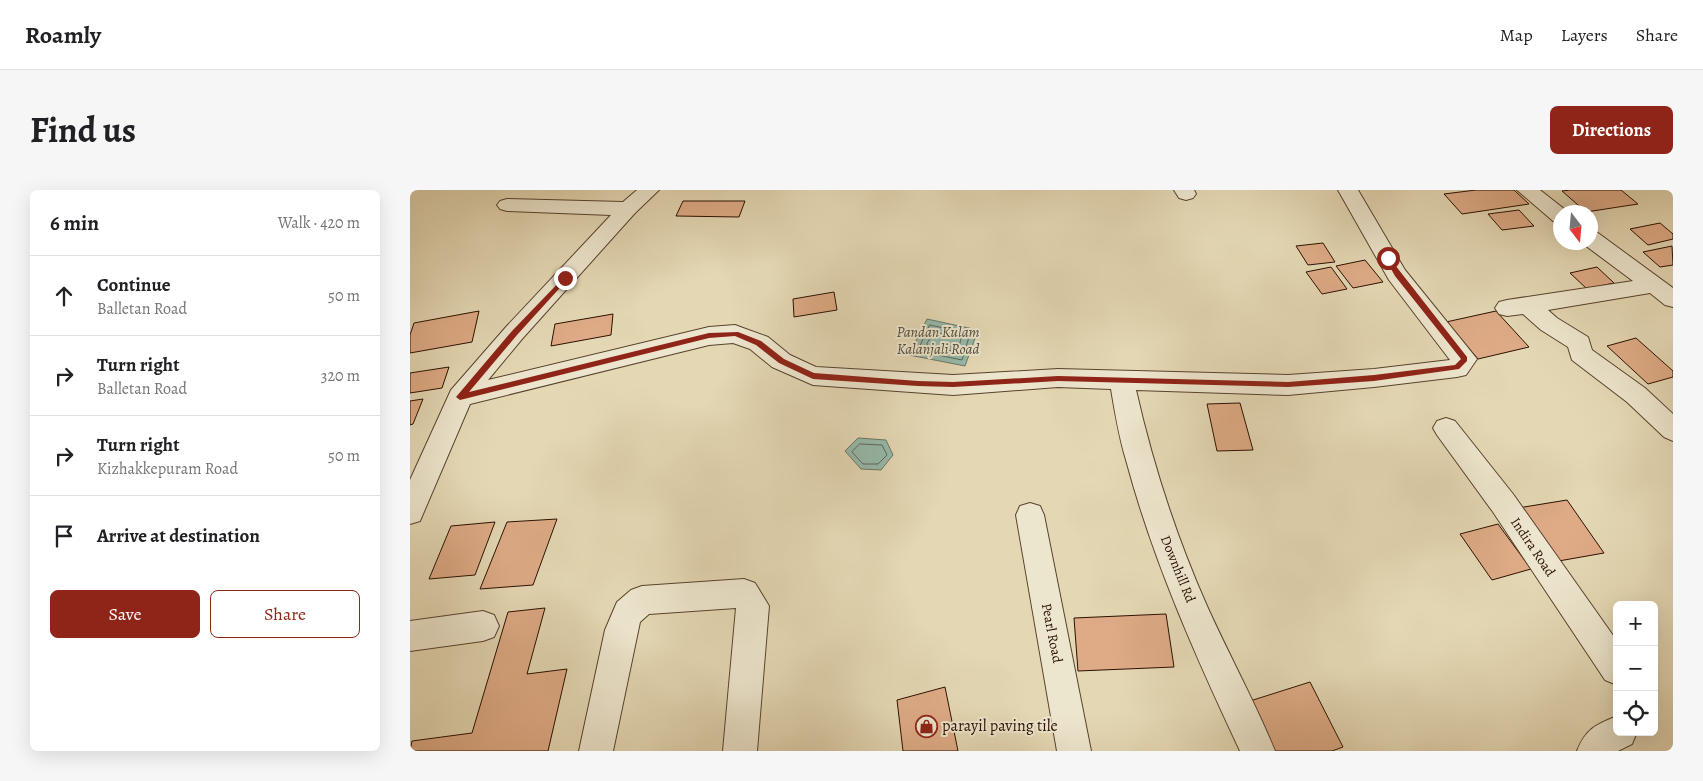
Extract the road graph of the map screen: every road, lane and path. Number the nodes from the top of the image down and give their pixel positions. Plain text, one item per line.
1 (649, 190) edge
2 (1348, 190) edge
3 (1527, 190) edge
4 (507, 205) dead end
5 (628, 209) junction
6 (1553, 210) edge
7 (1598, 244) edge
8 (1652, 285) junction
9 (1673, 299) edge
10 (1121, 380) junction
11 (460, 397) junction
12 (1446, 428) dead end
13 (1673, 430) edge
14 (410, 512) edge
15 (1030, 515) dead end
16 (483, 626) dead end
17 (410, 636) edge
18 (1613, 663) edge
19 (1613, 735) edge
20 (596, 751) edge
21 (740, 751) edge
22 (1074, 751) edge
23 (1258, 751) edge
24 (1594, 751) edge

1 - 5 street
2 - 10 street
3 - 6 street
4 - 5 street
5 - 11 street
7 - 8 street
8 - 9 street
8 - 13 street
10 - 11 street
10 - 23 street, Downhill Rd
11 - 14 street
12 - 18 street, Indira Road
15 - 22 street, Pearl Road
16 - 17 street
19 - 24 street
20 - 21 street

